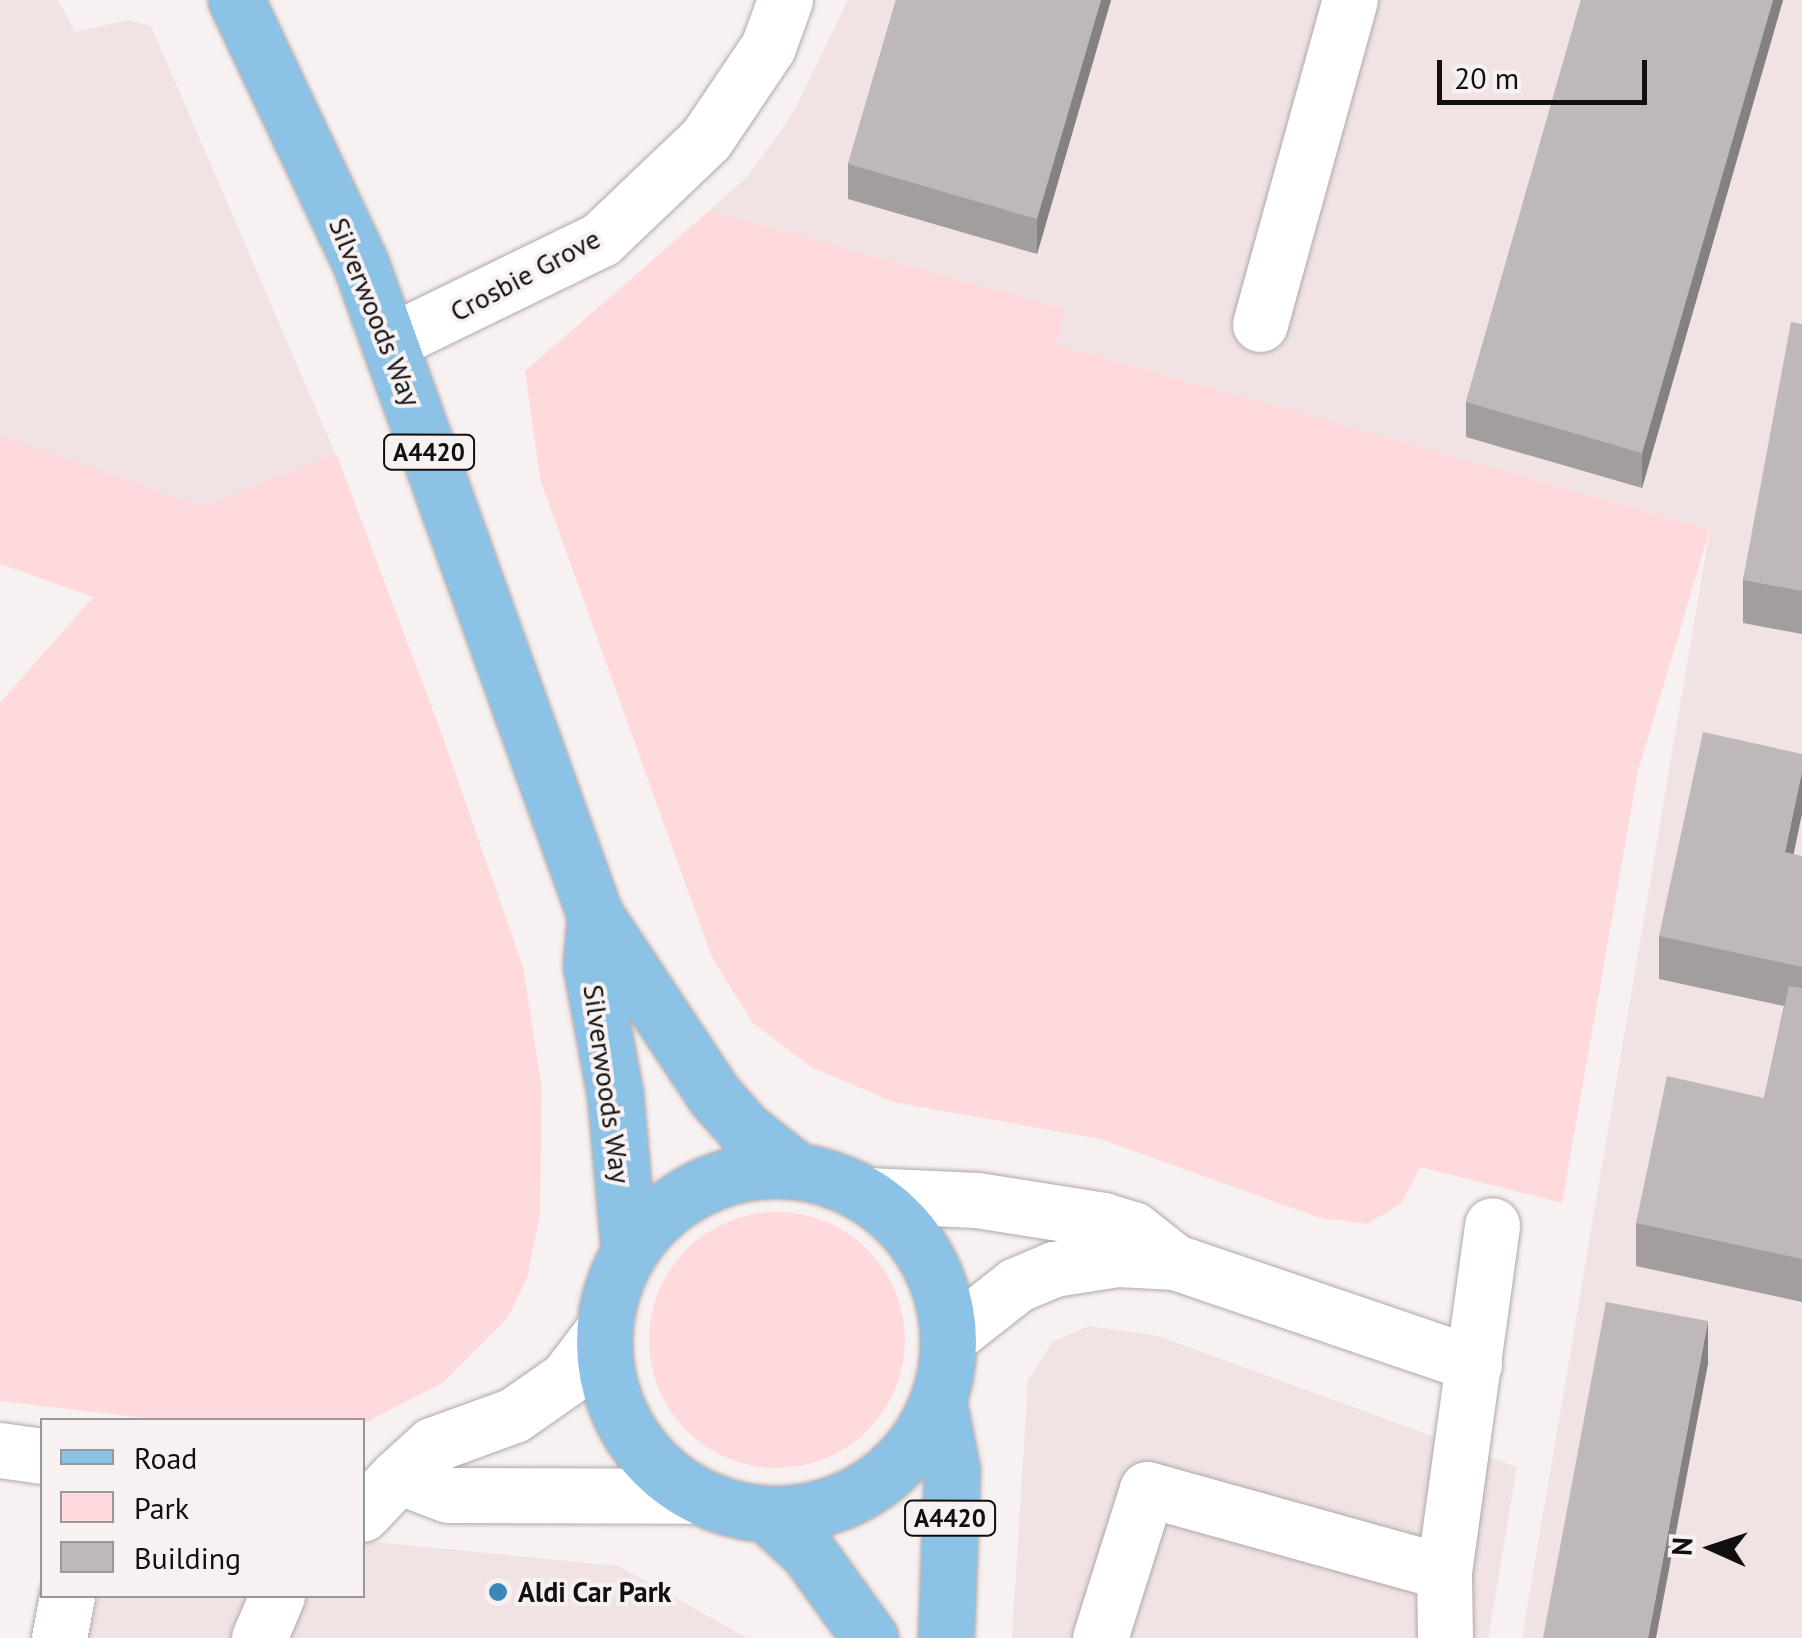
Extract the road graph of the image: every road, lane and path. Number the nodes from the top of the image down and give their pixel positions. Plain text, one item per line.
1 (236, 0) edge
2 (785, 0) edge
3 (1350, 0) edge
4 (1260, 324) dead end
5 (390, 342) junction
6 (595, 916) junction
7 (796, 1170) junction
8 (867, 1196) junction
9 (1492, 1225) dead end
10 (629, 1252) junction
11 (1176, 1262) junction
12 (604, 1329) junction
13 (948, 1338) junction
14 (1474, 1364) junction
15 (938, 1400) junction
16 (0, 1450) edge
17 (40, 1456) edge
18 (374, 1488) edge
19 (698, 1496) junction
20 (766, 1514) junction
21 (1444, 1572) junction
22 (67, 1598) edge
23 (277, 1598) edge
24 (60, 1638) edge
25 (259, 1638) edge
26 (870, 1638) edge
27 (946, 1638) edge
28 (1100, 1638) edge
29 (1445, 1638) edge

1 - 5 main road, Silverwoods Way / A4420
2 - 5 street, Crosbie Grove
3 - 4 street
5 - 6 main road, Silverwoods Way / A4420
6 - 7 main road, Silverwoods Way / A4420
6 - 10 main road, Silverwoods Way / A4420
7 - 8 main road
7 - 10 main road
8 - 11 street
8 - 13 main road
9 - 14 street
10 - 12 main road
11 - 13 street
11 - 14 street
12 - 18 street
12 - 19 main road
13 - 15 main road
14 - 21 street
15 - 20 main road
15 - 27 main road, A4420
16 - 17 street
18 - 19 street
19 - 20 main road
20 - 26 main road
21 - 28 street
21 - 29 street
22 - 24 street
23 - 25 street

